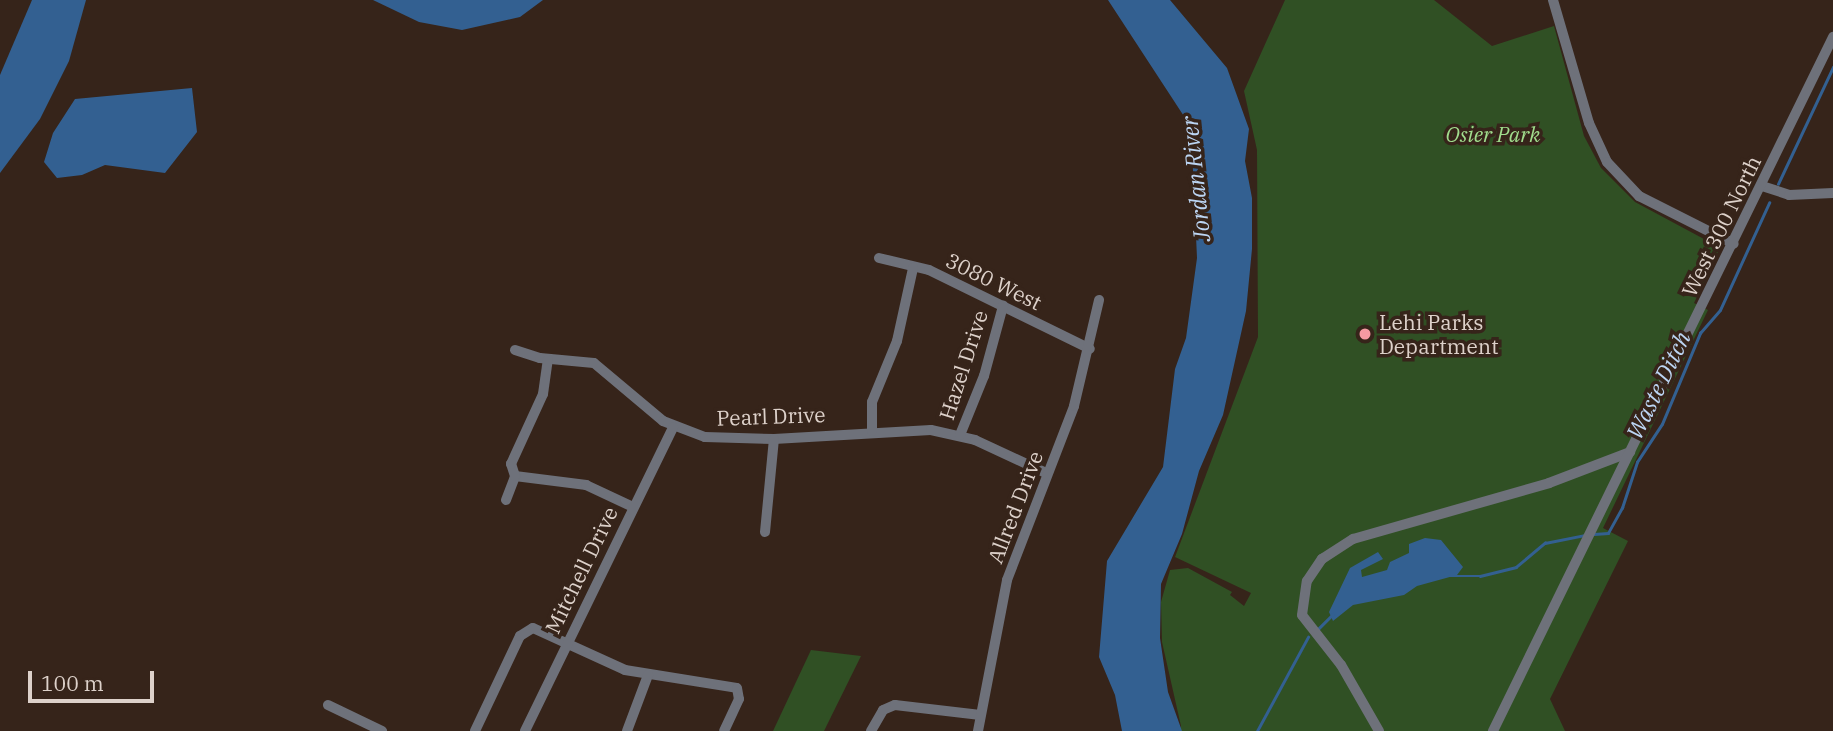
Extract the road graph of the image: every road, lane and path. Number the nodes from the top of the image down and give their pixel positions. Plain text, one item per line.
1 (1553, 0) edge
2 (1833, 37) edge
3 (1762, 186) junction
4 (1833, 193) edge
5 (1734, 244) junction
6 (879, 258) dead end
7 (913, 268) junction
8 (1099, 300) dead end
9 (1003, 306) junction
10 (1090, 349) junction
11 (515, 350) dead end
12 (548, 359) junction
13 (673, 427) junction
14 (872, 430) junction
15 (960, 435) junction
16 (774, 439) junction
17 (1630, 452) junction
18 (1046, 473) junction
19 (514, 475) junction
20 (506, 500) dead end
21 (633, 507) junction
22 (765, 532) dead end
23 (568, 643) junction
24 (648, 675) junction
25 (328, 705) dead end
26 (980, 715) junction
27 (376, 730) edge
28 (475, 731) edge
29 (525, 731) edge
30 (627, 731) edge
31 (724, 731) edge
32 (871, 731) edge
33 (978, 731) edge
34 (1379, 731) edge
35 (1493, 731) edge

1 - 5 street
2 - 3 street, West 300 North
3 - 4 street
3 - 5 street, West 300 North
5 - 17 street, West 300 North
6 - 7 street, 3080 West
7 - 9 street, 3080 West
7 - 14 street
8 - 10 street, Allred Drive
9 - 10 street, 3080 West
9 - 15 street, Hazel Drive
10 - 18 street, Allred Drive
11 - 12 street, Pearl Drive
12 - 13 street, Pearl Drive
12 - 19 street
13 - 16 street, Pearl Drive
13 - 21 street, Mitchell Drive
14 - 15 street, Pearl Drive
14 - 16 street, Pearl Drive
15 - 18 street, Pearl Drive
16 - 22 street
17 - 34 street
17 - 35 street, West 300 North
18 - 26 street, Allred Drive
19 - 20 street
19 - 21 street
21 - 23 street, Mitchell Drive
23 - 24 street
23 - 28 street
23 - 29 street, Mitchell Drive
24 - 30 street
24 - 31 street
25 - 27 street
26 - 32 street
26 - 33 street, Allred Drive

